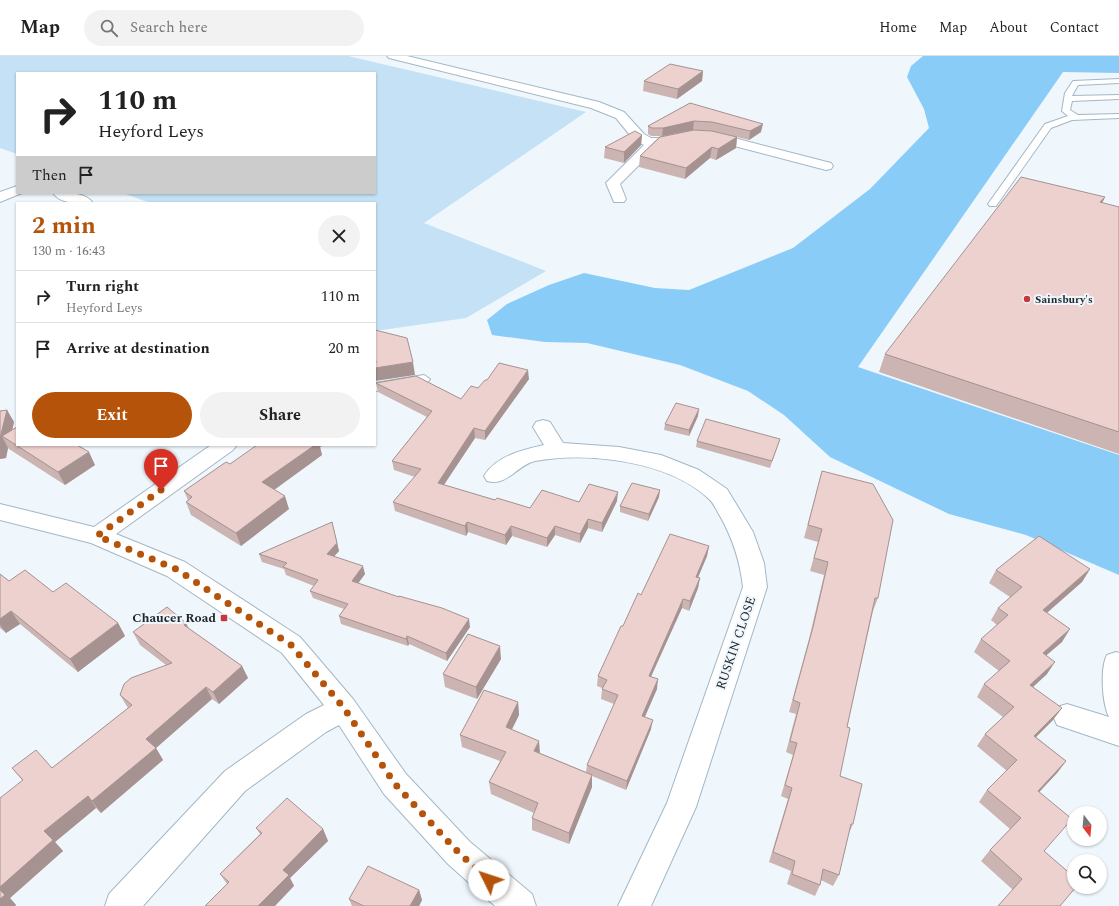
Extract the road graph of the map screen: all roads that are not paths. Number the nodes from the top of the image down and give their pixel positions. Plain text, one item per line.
1 (393, 56) edge
2 (1119, 82) edge
3 (1119, 96) edge
4 (1068, 99) junction
5 (1119, 116) edge
6 (1077, 118) junction
7 (654, 142) junction
8 (826, 166) dead end
9 (16, 190) edge
10 (63, 194) edge
11 (0, 198) edge
12 (619, 199) dead end
13 (83, 202) edge
14 (993, 204) dead end
15 (424, 378) edge
16 (376, 386) edge
17 (543, 427) dead end
18 (225, 446) edge
19 (557, 450) junction
20 (495, 476) dead end
21 (0, 512) edge
22 (97, 536) junction
23 (1116, 663) dead end
24 (344, 708) junction
25 (1119, 709) edge
26 (1067, 716) dead end
27 (1119, 733) edge
28 (122, 906) edge
29 (520, 906) edge
30 (634, 906) edge

1 - 7 street
2 - 4 lane
3 - 4 lane
4 - 6 lane
5 - 6 lane
6 - 14 lane
7 - 8 street
7 - 12 street
9 - 11 street
10 - 13 street
15 - 16 lane
17 - 19 street
18 - 22 street
19 - 20 street, RUSKIN CLOSE
19 - 30 street, RUSKIN CLOSE
21 - 22 street
22 - 24 street
23 - 25 street
24 - 28 street
24 - 29 street
26 - 27 street

